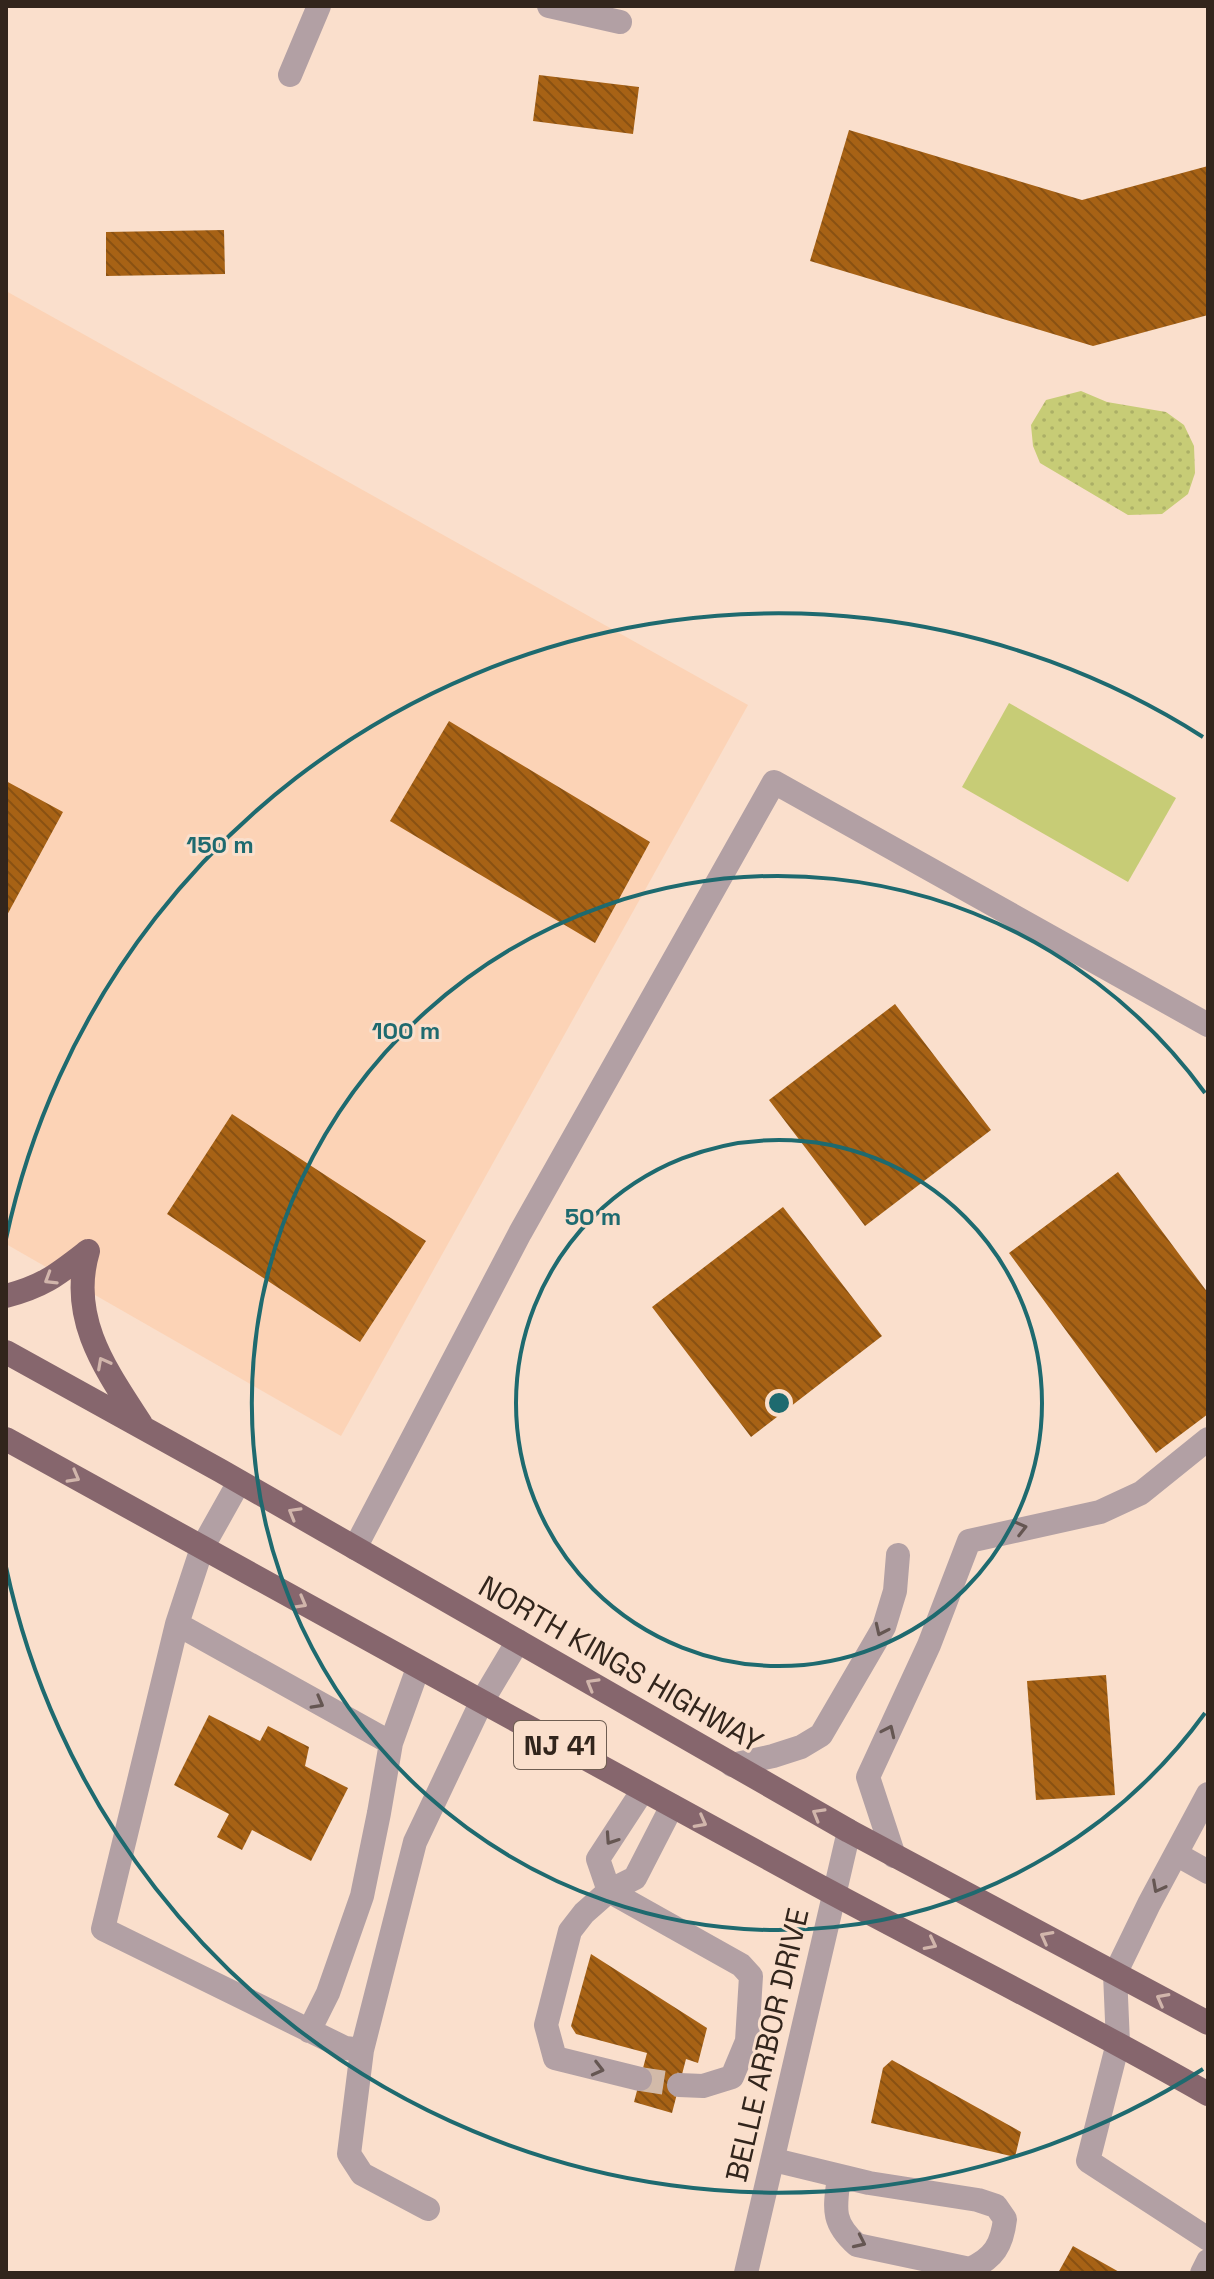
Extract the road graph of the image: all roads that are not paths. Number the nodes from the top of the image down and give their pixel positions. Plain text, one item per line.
1 (319, 6) edge
2 (549, 6) edge
3 (620, 22) dead end
4 (290, 75) dead end
5 (1208, 1025) edge
6 (6, 1296) edge
7 (6, 1352) edge
8 (145, 1429) junction
9 (6, 1439) edge
10 (1208, 1439) edge
11 (239, 1482) junction
12 (202, 1548) junction
13 (355, 1548) junction
14 (898, 1555) dead end
15 (177, 1624) junction
16 (518, 1641) junction
17 (418, 1668) junction
18 (481, 1703) junction
19 (391, 1743) junction
20 (732, 1765) junction
21 (643, 1790) junction
22 (1208, 1794) edge
23 (672, 1806) junction
24 (849, 1831) junction
25 (1176, 1854) junction
26 (894, 1856) junction
27 (1208, 1872) edge
28 (609, 1891) junction
29 (835, 1894) junction
30 (1115, 1974) junction
31 (1208, 2023) edge
32 (309, 2031) junction
33 (1118, 2043) junction
34 (362, 2050) junction
35 (640, 2079) tunnel mouth
36 (679, 2085) tunnel mouth
37 (1208, 2094) edge
38 (774, 2160) junction
39 (839, 2177) junction
40 (428, 2209) dead end
41 (1208, 2239) edge
42 (1208, 2261) edge
43 (746, 2273) edge
44 (1202, 2273) edge

1 - 4 street
2 - 3 street
5 - 13 street
8 -> 6 main road
7 - 8 main road, NORTH KINGS HIGHWAY / NJ 41
8 - 11 main road, NORTH KINGS HIGHWAY / NJ 41
9 -> 12 main road, NJ 41
26 -> 10 street
11 - 12 street
13 -> 11 main road, NORTH KINGS HIGHWAY / NJ 41
12 - 15 street
12 -> 17 main road, NJ 41
13 - 16 main road, NORTH KINGS HIGHWAY / NJ 41
14 -> 20 street
15 -> 19 street
15 - 32 street
16 - 18 street
20 -> 16 main road, NORTH KINGS HIGHWAY / NJ 41
17 - 18 main road, NJ 41
17 - 19 street
18 - 21 main road, NJ 41
18 - 34 street
19 - 32 street
24 -> 20 main road, NORTH KINGS HIGHWAY / NJ 41
21 - 23 main road, NJ 41
21 -> 28 street
22 - 25 street
23 - 28 street
23 -> 29 main road, NJ 41
24 - 26 main road, NORTH KINGS HIGHWAY / NJ 41
24 - 29 street, BELLE ARBOR DRIVE
25 - 27 street
25 -> 30 street
30 -> 26 main road, NORTH KINGS HIGHWAY / NJ 41
28 -> 35 street
28 - 36 street
29 -> 33 main road, NJ 41
29 - 38 street, BELLE ARBOR DRIVE
31 -> 30 main road, NORTH KINGS HIGHWAY / NJ 41
30 - 33 street
32 - 34 street
33 - 37 main road, NJ 41
33 - 41 street
34 - 40 street
38 - 39 street
38 - 43 street, BELLE ARBOR DRIVE
39 -> 39 street
42 - 44 street

